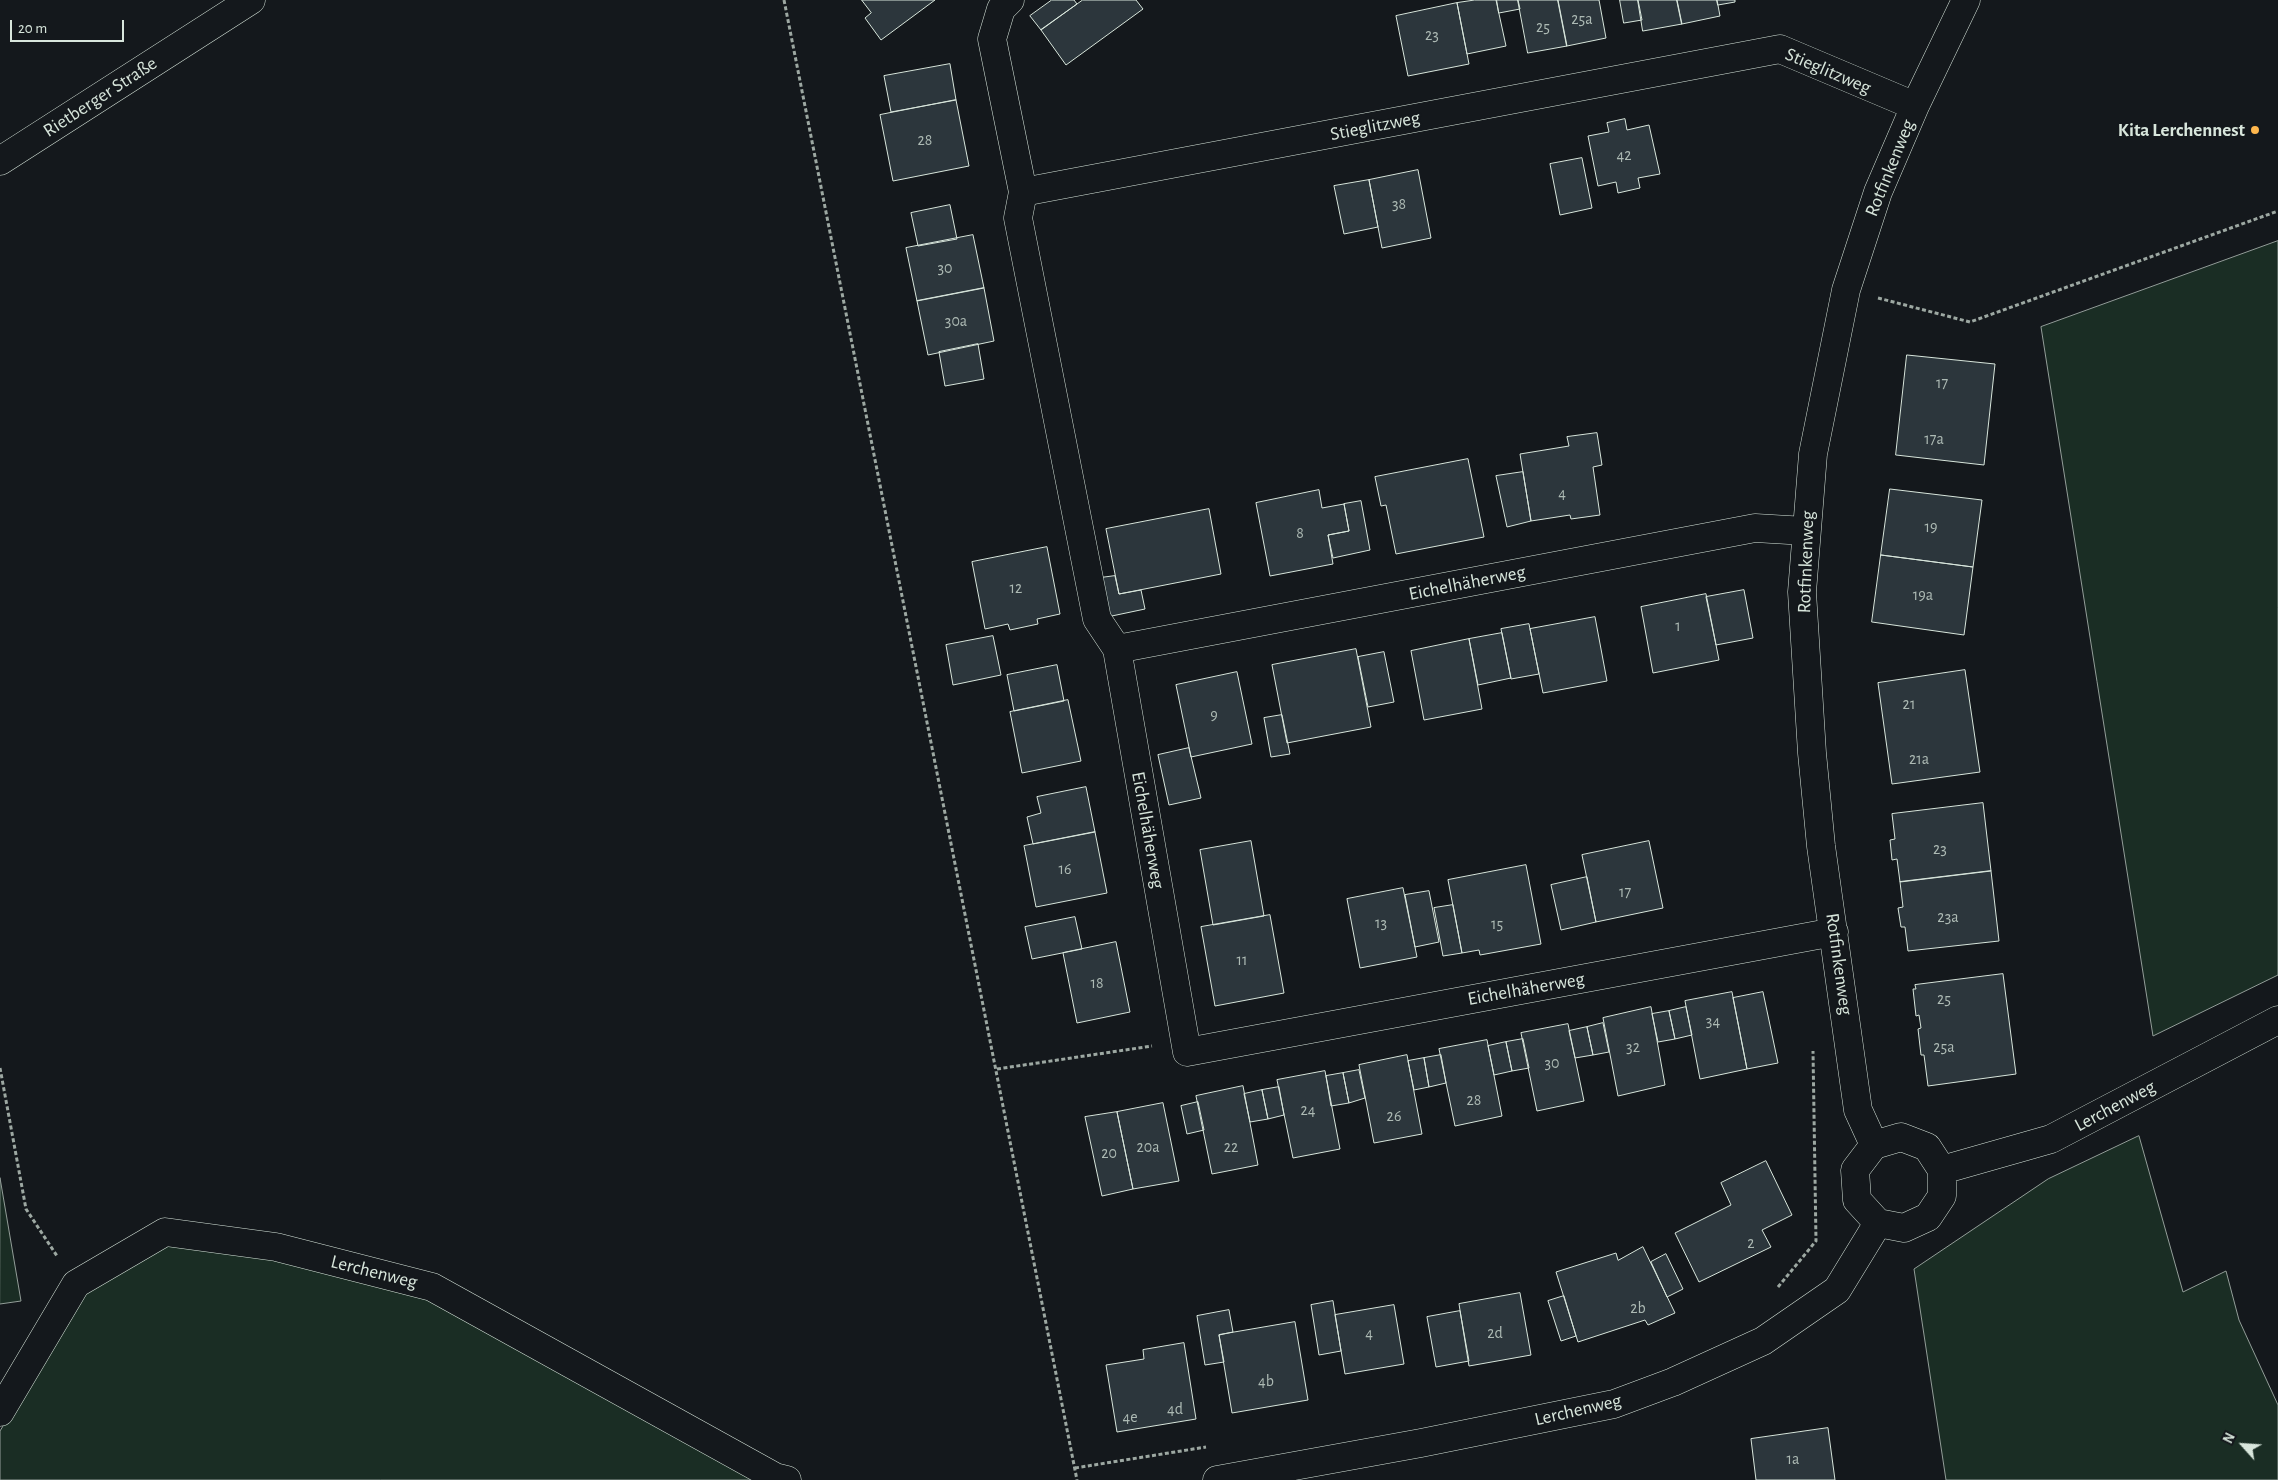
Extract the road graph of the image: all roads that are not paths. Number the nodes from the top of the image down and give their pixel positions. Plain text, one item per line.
1 (251, 0) edge
2 (1010, 0) edge
3 (1966, 0) edge
4 (1915, 106) junction
5 (0, 161) edge
6 (1023, 192) junction
7 (1806, 531) junction
8 (1117, 649) junction
9 (1834, 932) junction
10 (2278, 1020) edge
11 (1874, 1145) junction
12 (1942, 1170) junction
13 (1878, 1223) junction
14 (0, 1412) edge
15 (787, 1480) edge
16 (1217, 1480) edge

1 - 5 street, Rietberger Straße
2 - 6 street
3 - 4 street, Rotfinkenweg
4 - 6 street, Stieglitzweg
4 - 7 street, Rotfinkenweg
6 - 8 street
7 - 8 street, Eichelhäherweg
7 - 9 street, Rotfinkenweg
8 - 9 street, Eichelhäherweg
9 - 11 street, Rotfinkenweg
10 - 12 street, Lerchenweg
11 - 12 street
11 - 13 street
12 - 13 street
13 - 16 street, Lerchenweg
14 - 15 street, Lerchenweg

